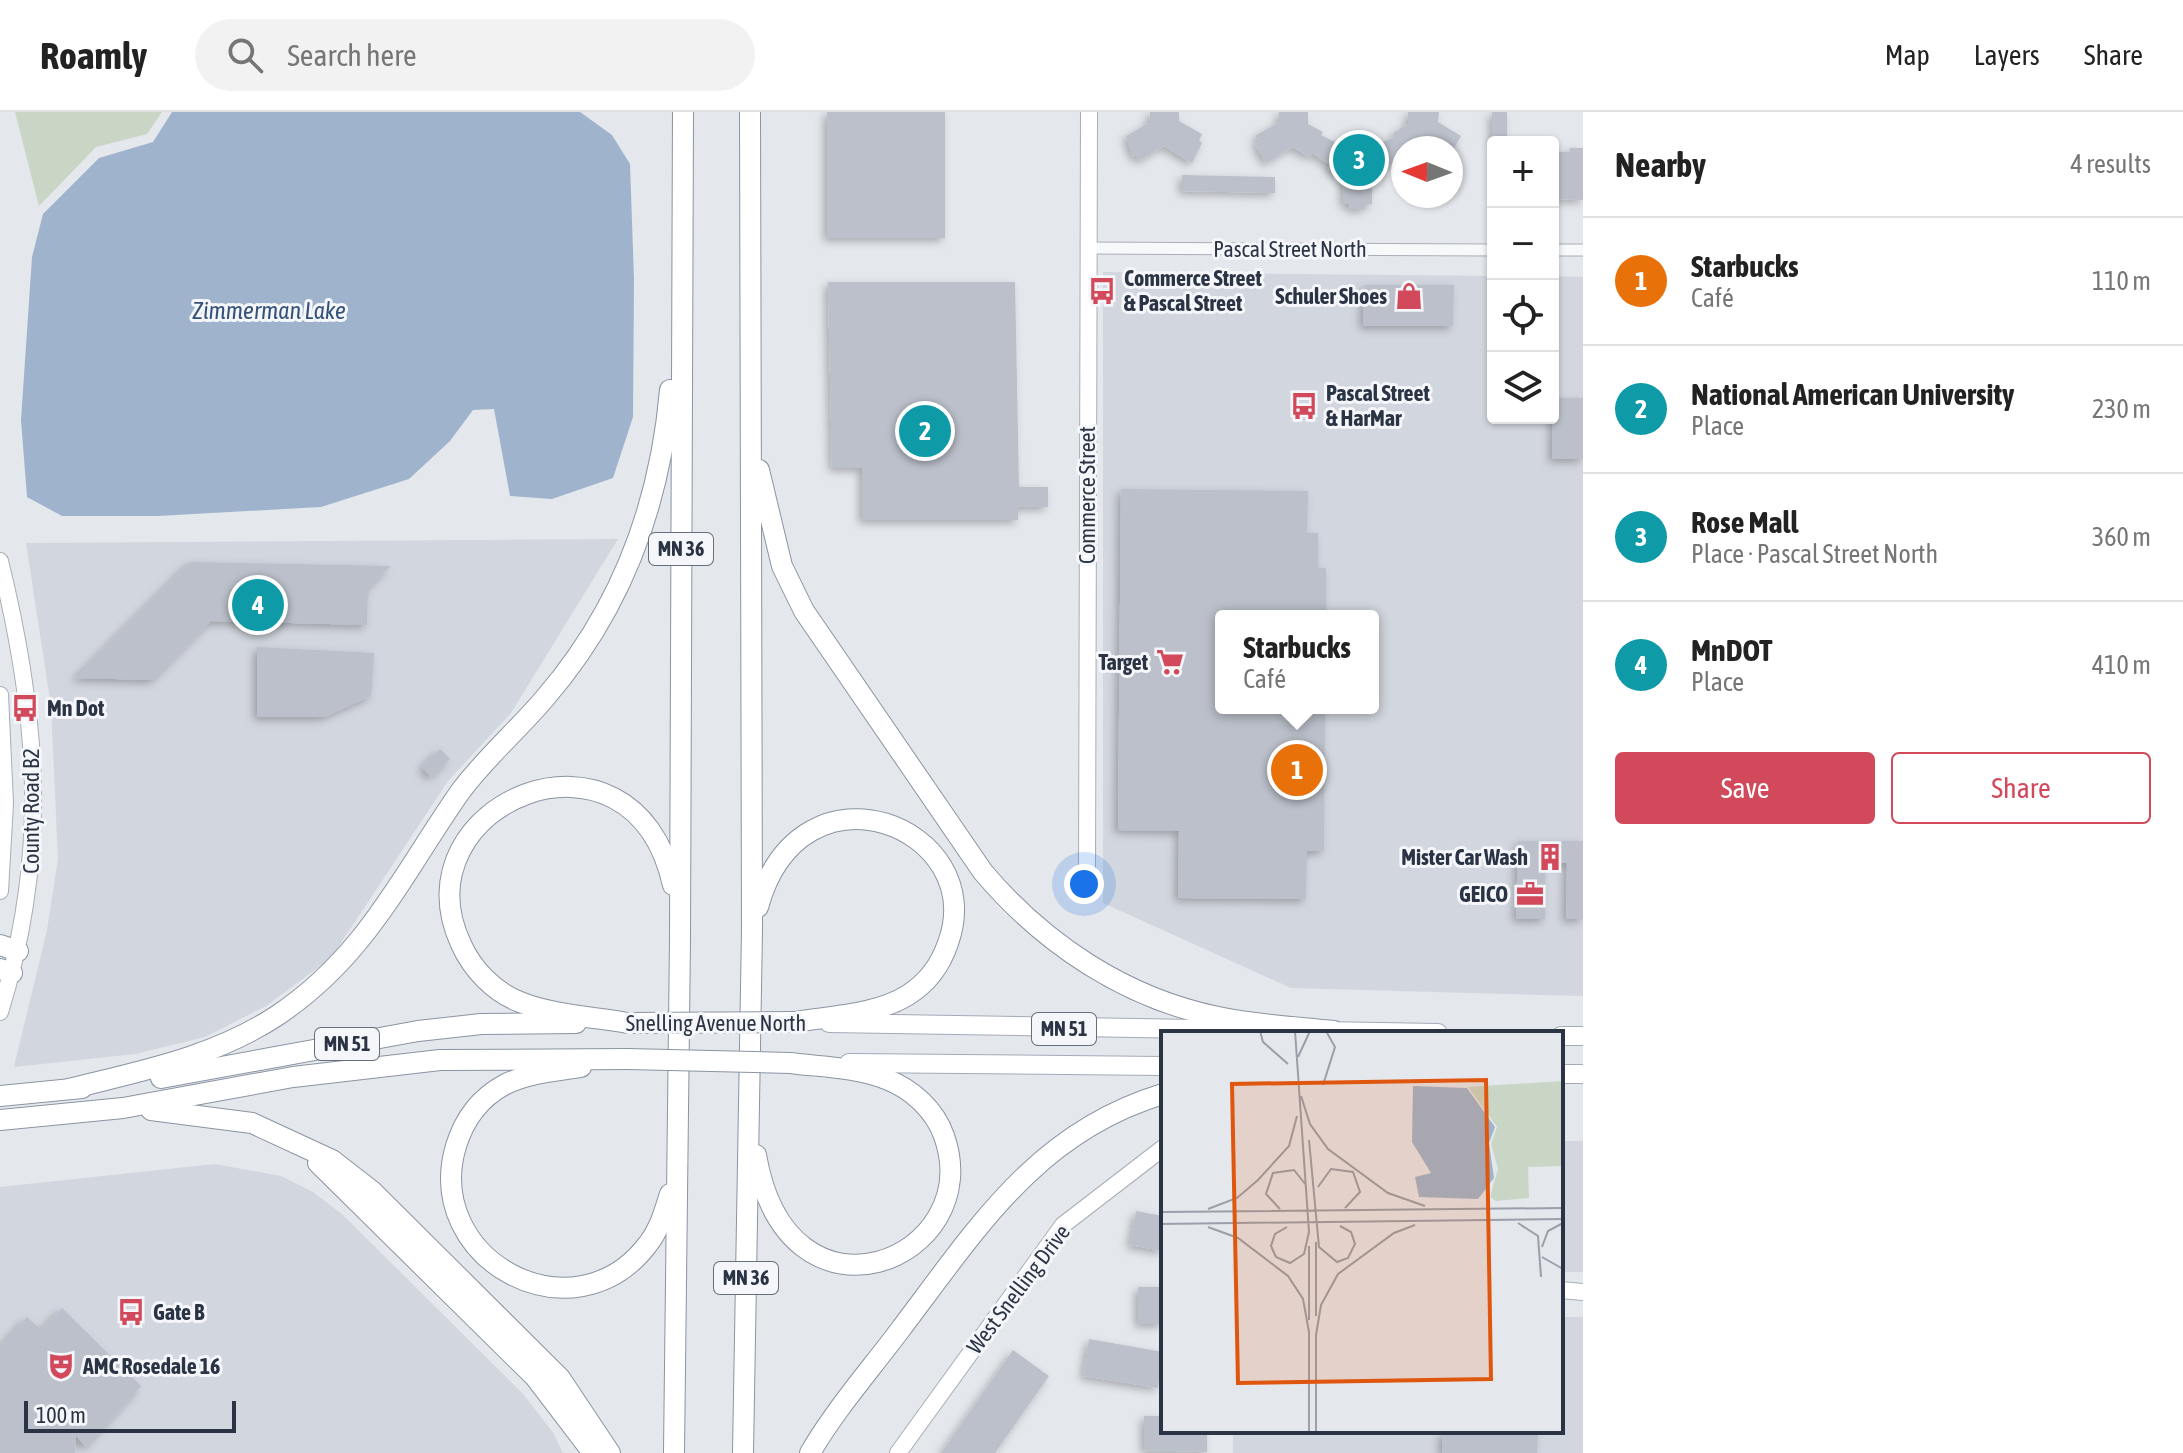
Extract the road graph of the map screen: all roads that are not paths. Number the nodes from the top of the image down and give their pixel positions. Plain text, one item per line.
1 (683, 112) edge
2 (750, 112) edge
3 (1089, 112) edge
4 (682, 158) junction
5 (1088, 248) junction
6 (1487, 250) edge
7 (1559, 250) edge
8 (1583, 250) edge
9 (748, 339) junction
10 (0, 561) edge
11 (0, 695) edge
12 (1087, 878) dead end
13 (0, 891) edge
14 (752, 930) junction
15 (680, 939) junction
16 (9, 948) edge
17 (6, 971) edge
18 (0, 1012) edge
19 (795, 1022) junction
20 (628, 1023) junction
21 (1334, 1031) joint
22 (627, 1059) junction
23 (790, 1063) junction
24 (1161, 1066) edge
25 (69, 1089) junction
26 (9, 1095) edge
27 (1161, 1095) edge
28 (750, 1102) junction
29 (123, 1108) junction
30 (2, 1120) edge
31 (295, 1141) junction
32 (1161, 1150) edge
33 (675, 1179) junction
34 (1563, 1290) edge
35 (1583, 1292) edge
36 (593, 1453) edge
37 (610, 1453) edge
38 (674, 1453) edge
39 (743, 1453) edge
40 (810, 1453) edge
41 (898, 1453) edge

1 - 4 highway, MN 36
2 - 9 highway, MN 36
3 - 5 street, Commerce Street
4 - 15 highway, MN 36
4 - 25 highway
5 - 6 street, Pascal Street North
5 - 12 street, Commerce Street
7 - 8 street
9 - 14 highway, MN 36
9 - 21 highway
10 - 16 street, County Road B2
11 - 13 street, County Road B2
14 - 19 highway
14 - 28 highway, MN 36
15 - 20 highway
15 - 33 highway, MN 36
16 - 17 street, County Road B2
17 - 18 street, County Road B2
19 - 20 highway, Snelling Avenue North / MN 51, bridge
19 - 21 main road, Snelling Avenue North / MN 51
20 - 25 highway, Snelling Avenue North / MN 51
22 - 23 highway, Snelling Avenue North / MN 51, bridge
22 - 29 highway, Snelling Avenue North / MN 51
22 - 33 highway
23 - 24 main road, Snelling Avenue North / MN 51
23 - 28 highway
25 - 26 highway, Snelling Avenue North / MN 51
27 - 40 highway
28 - 39 highway, MN 36
29 - 30 highway, Snelling Avenue North / MN 51
29 - 31 highway
31 - 36 highway
31 - 37 highway
32 - 41 street, West Snelling Drive
33 - 38 highway, MN 36
34 - 35 street

